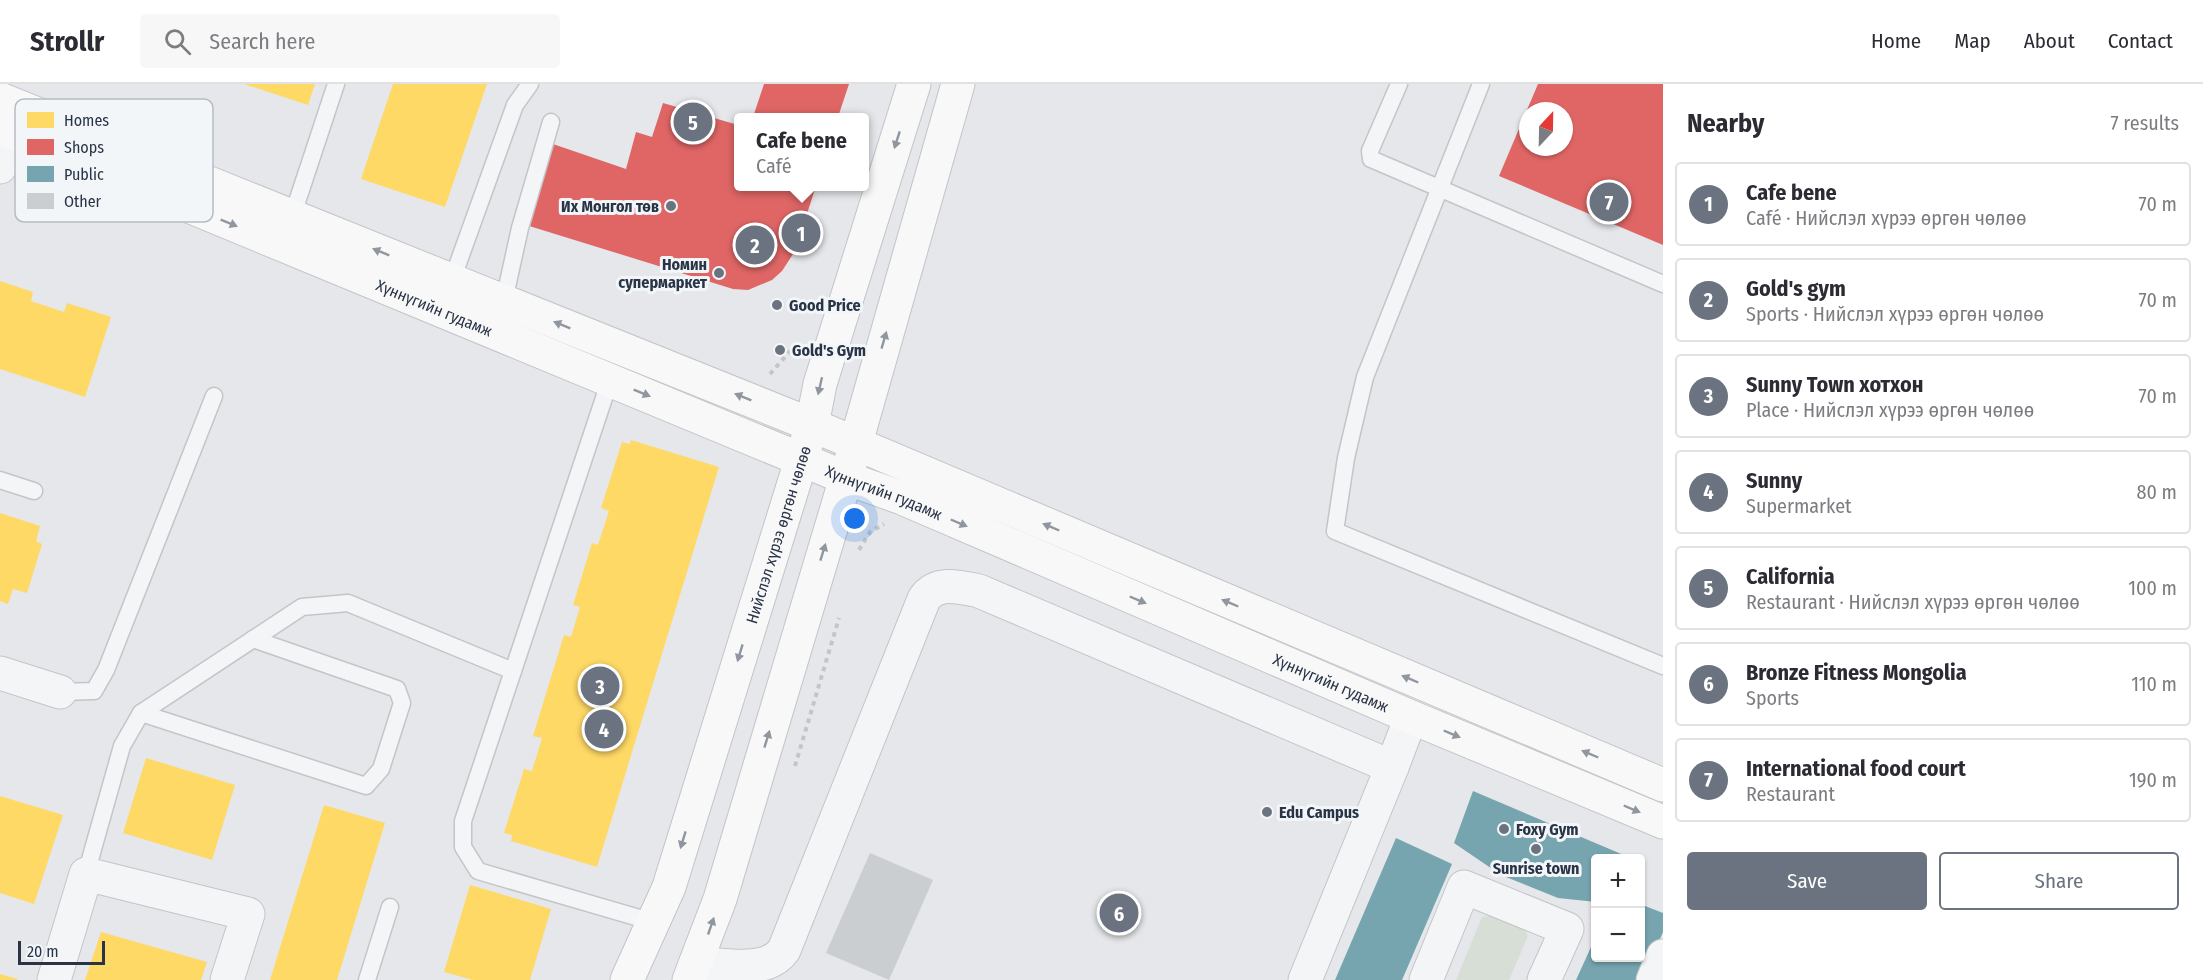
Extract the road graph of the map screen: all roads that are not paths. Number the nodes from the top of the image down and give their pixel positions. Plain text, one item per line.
1 (336, 84) edge
2 (530, 84) edge
3 (914, 84) edge
4 (958, 84) edge
5 (1399, 84) edge
6 (1481, 84) edge
7 (0, 99) edge
8 (15, 106) edge
9 (551, 122) dead end
10 (5, 130) edge
11 (0, 167) edge
12 (1437, 190) junction
13 (213, 196) edge
14 (213, 204) edge
15 (287, 230) junction
16 (452, 280) junction
17 (1663, 284) edge
18 (499, 317) junction
19 (610, 380) junction
20 (214, 396) dead end
21 (812, 425) junction
22 (855, 445) junction
23 (801, 458) junction
24 (846, 478) junction
25 (0, 480) edge
26 (34, 490) dead end
27 (253, 639) junction
28 (1663, 666) edge
29 (513, 671) junction
30 (0, 673) edge
31 (60, 692) joint
32 (141, 712) junction
33 (1412, 717) junction
34 (1392, 767) junction
35 (1663, 785) edge
36 (1663, 822) edge
37 (86, 874) junction
38 (390, 907) dead end
39 (653, 922) junction
40 (1663, 956) edge
41 (771, 971) edge
42 (692, 972) edge
43 (54, 980) edge
44 (227, 980) edge
45 (367, 980) edge
46 (627, 980) edge
47 (1305, 980) edge
48 (1426, 980) edge
49 (1544, 980) edge
50 (1653, 980) edge

1 - 15 lane
2 - 16 lane
3 -> 21 main road, Нийслэл хүрээ өргөн чөлөө
22 -> 4 main road
5 - 12 lane
6 - 12 lane
7 - 8 main road, Хүннүгийн гудамж
9 - 18 lane
10 - 11 street
12 - 17 lane
12 - 28 lane
13 - 15 main road, Хүннүгийн гудамж
14 -> 15 main road, Хүннүгийн гудамж
16 -> 15 main road, Хүннүгийн гудамж
15 - 18 main road, Хүннүгийн гудамж
16 - 18 main road, Хүннүгийн гудамж
18 - 19 main road, Хүннүгийн гудамж
21 -> 18 main road, Хүннүгийн гудамж
19 -> 23 main road, Хүннүгийн гудамж
19 - 29 lane
20 - 31 lane
21 - 22 main road, Хүннүгийн гудамж
21 - 23 main road, Нийслэл хүрээ өргөн чөлөө
22 - 24 main road
35 -> 22 main road, Хүннүгийн гудамж
23 - 24 main road, Хүннүгийн гудамж
23 -> 39 main road, Нийслэл хүрээ өргөн чөлөө
24 -> 33 main road, Хүннүгийн гудамж
42 -> 24 main road
25 - 26 lane
27 - 29 lane
27 - 32 lane
27 - 32 lane
29 - 39 lane
30 - 31 street
32 - 37 lane
33 - 34 street
33 -> 36 main road, Хүннүгийн гудамж
34 - 41 street
34 - 47 street
37 - 43 street
37 - 44 street
38 - 45 lane
39 - 46 main road, Нийслэл хүрээ өргөн чөлөө
40 - 50 street
41 - 42 street
48 - 49 street

